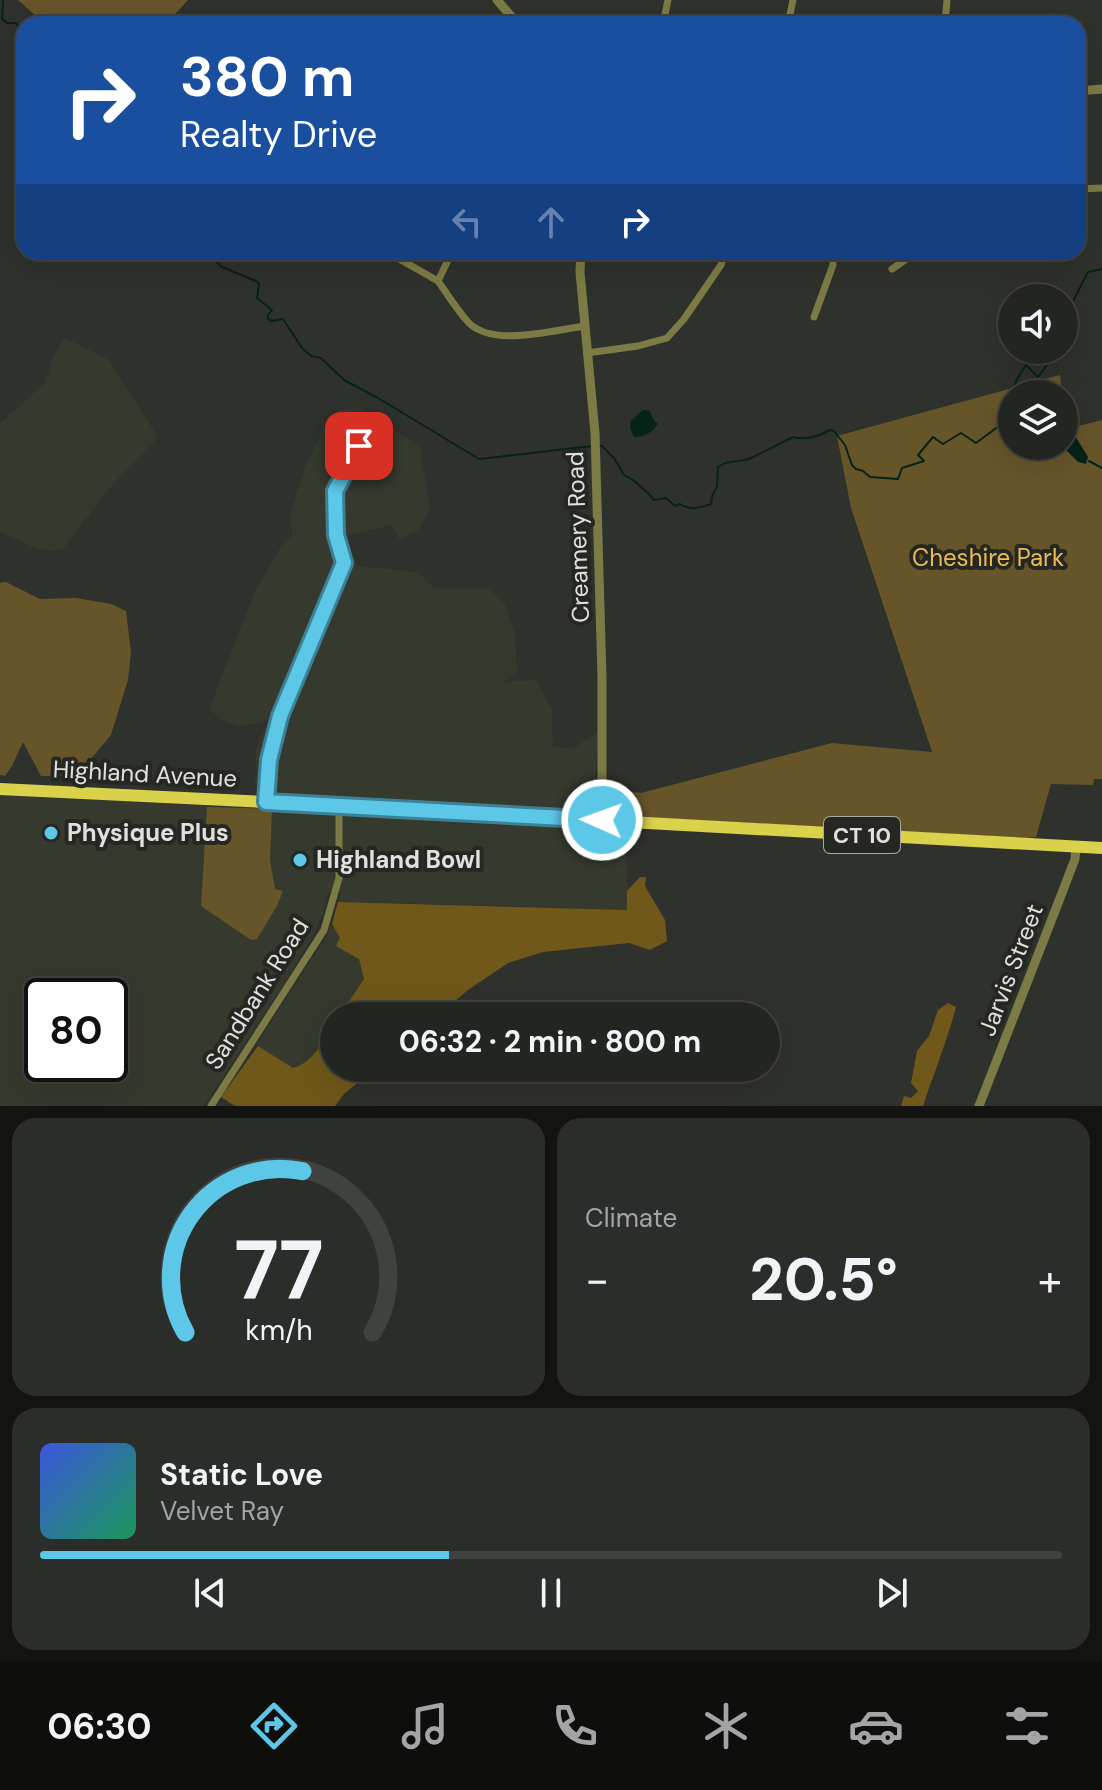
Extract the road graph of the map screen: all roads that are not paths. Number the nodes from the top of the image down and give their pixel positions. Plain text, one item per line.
1 (497, 0) edge
2 (511, 16) edge
3 (401, 260) edge
4 (448, 260) edge
5 (581, 260) edge
6 (723, 260) edge
7 (833, 260) edge
8 (905, 260) edge
9 (892, 269) dead end
10 (438, 281) junction
11 (814, 317) dead end
12 (585, 326) junction
13 (587, 353) junction
14 (359, 446) dead end
15 (0, 789) edge
16 (266, 802) junction
17 (339, 806) junction
18 (602, 820) junction
19 (1076, 847) junction
20 (1102, 848) edge
21 (211, 1106) edge
22 (979, 1106) edge

1 - 2 street
3 - 10 street
4 - 10 street
5 - 12 street, Creamery Road
6 - 13 street
7 - 11 street
8 - 9 street
10 - 12 street
12 - 13 street, Creamery Road
13 - 18 street, Creamery Road
14 - 16 street
15 - 16 highway, Highland Avenue / CT 10
16 - 17 highway, Highland Avenue / CT 10
17 - 18 highway, Highland Avenue / CT 10
17 - 21 street, Sandbank Road
18 - 19 highway, Highland Avenue / CT 10
19 - 20 highway, Highland Avenue / CT 10
19 - 22 street, Jarvis Street

